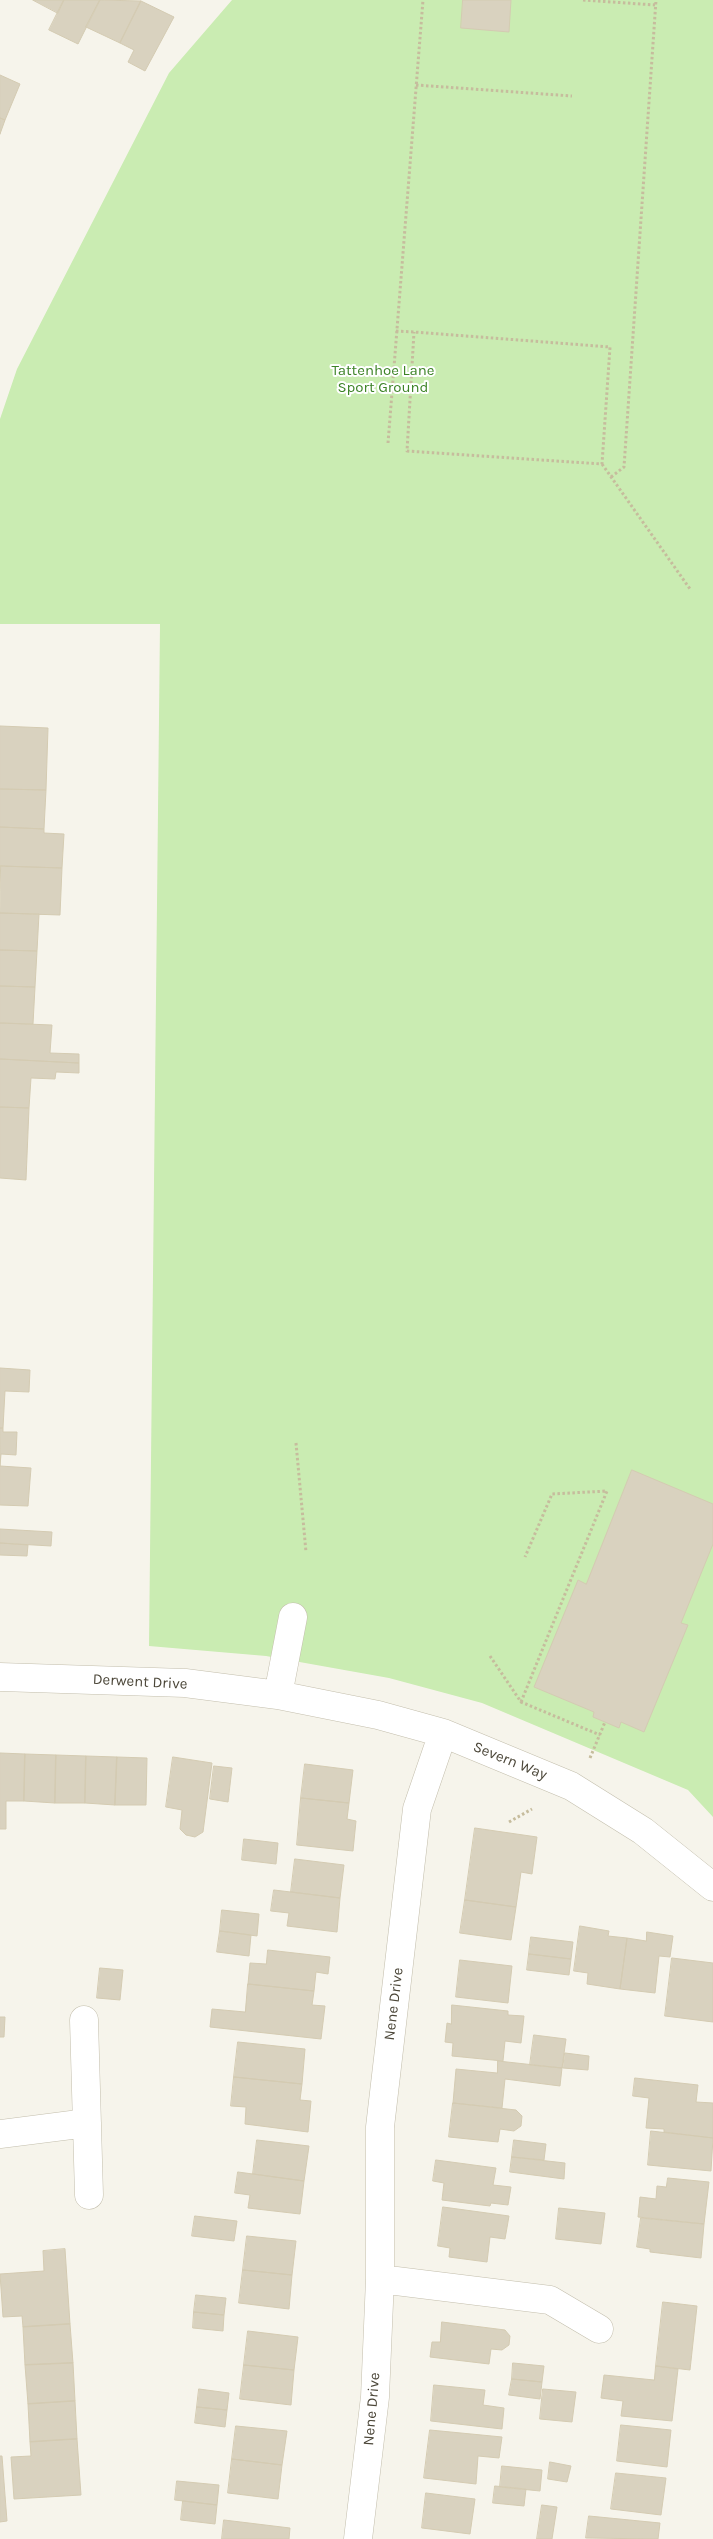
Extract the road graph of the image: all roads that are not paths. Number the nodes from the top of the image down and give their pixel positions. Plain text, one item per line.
1 (294, 1617) dead end
2 (0, 1677) edge
3 (278, 1695) junction
4 (443, 1733) junction
5 (713, 1887) edge
6 (84, 2020) dead end
7 (87, 2123) junction
8 (0, 2134) edge
9 (89, 2195) dead end
10 (380, 2279) junction
11 (599, 2329) dead end
12 (358, 2539) edge

1 - 3 street
2 - 3 street, Derwent Drive
3 - 4 street, Severn Way
4 - 5 street, Severn Way
4 - 10 street, Nene Drive
6 - 7 street
7 - 8 street
7 - 9 street
10 - 11 street
10 - 12 street, Nene Drive

